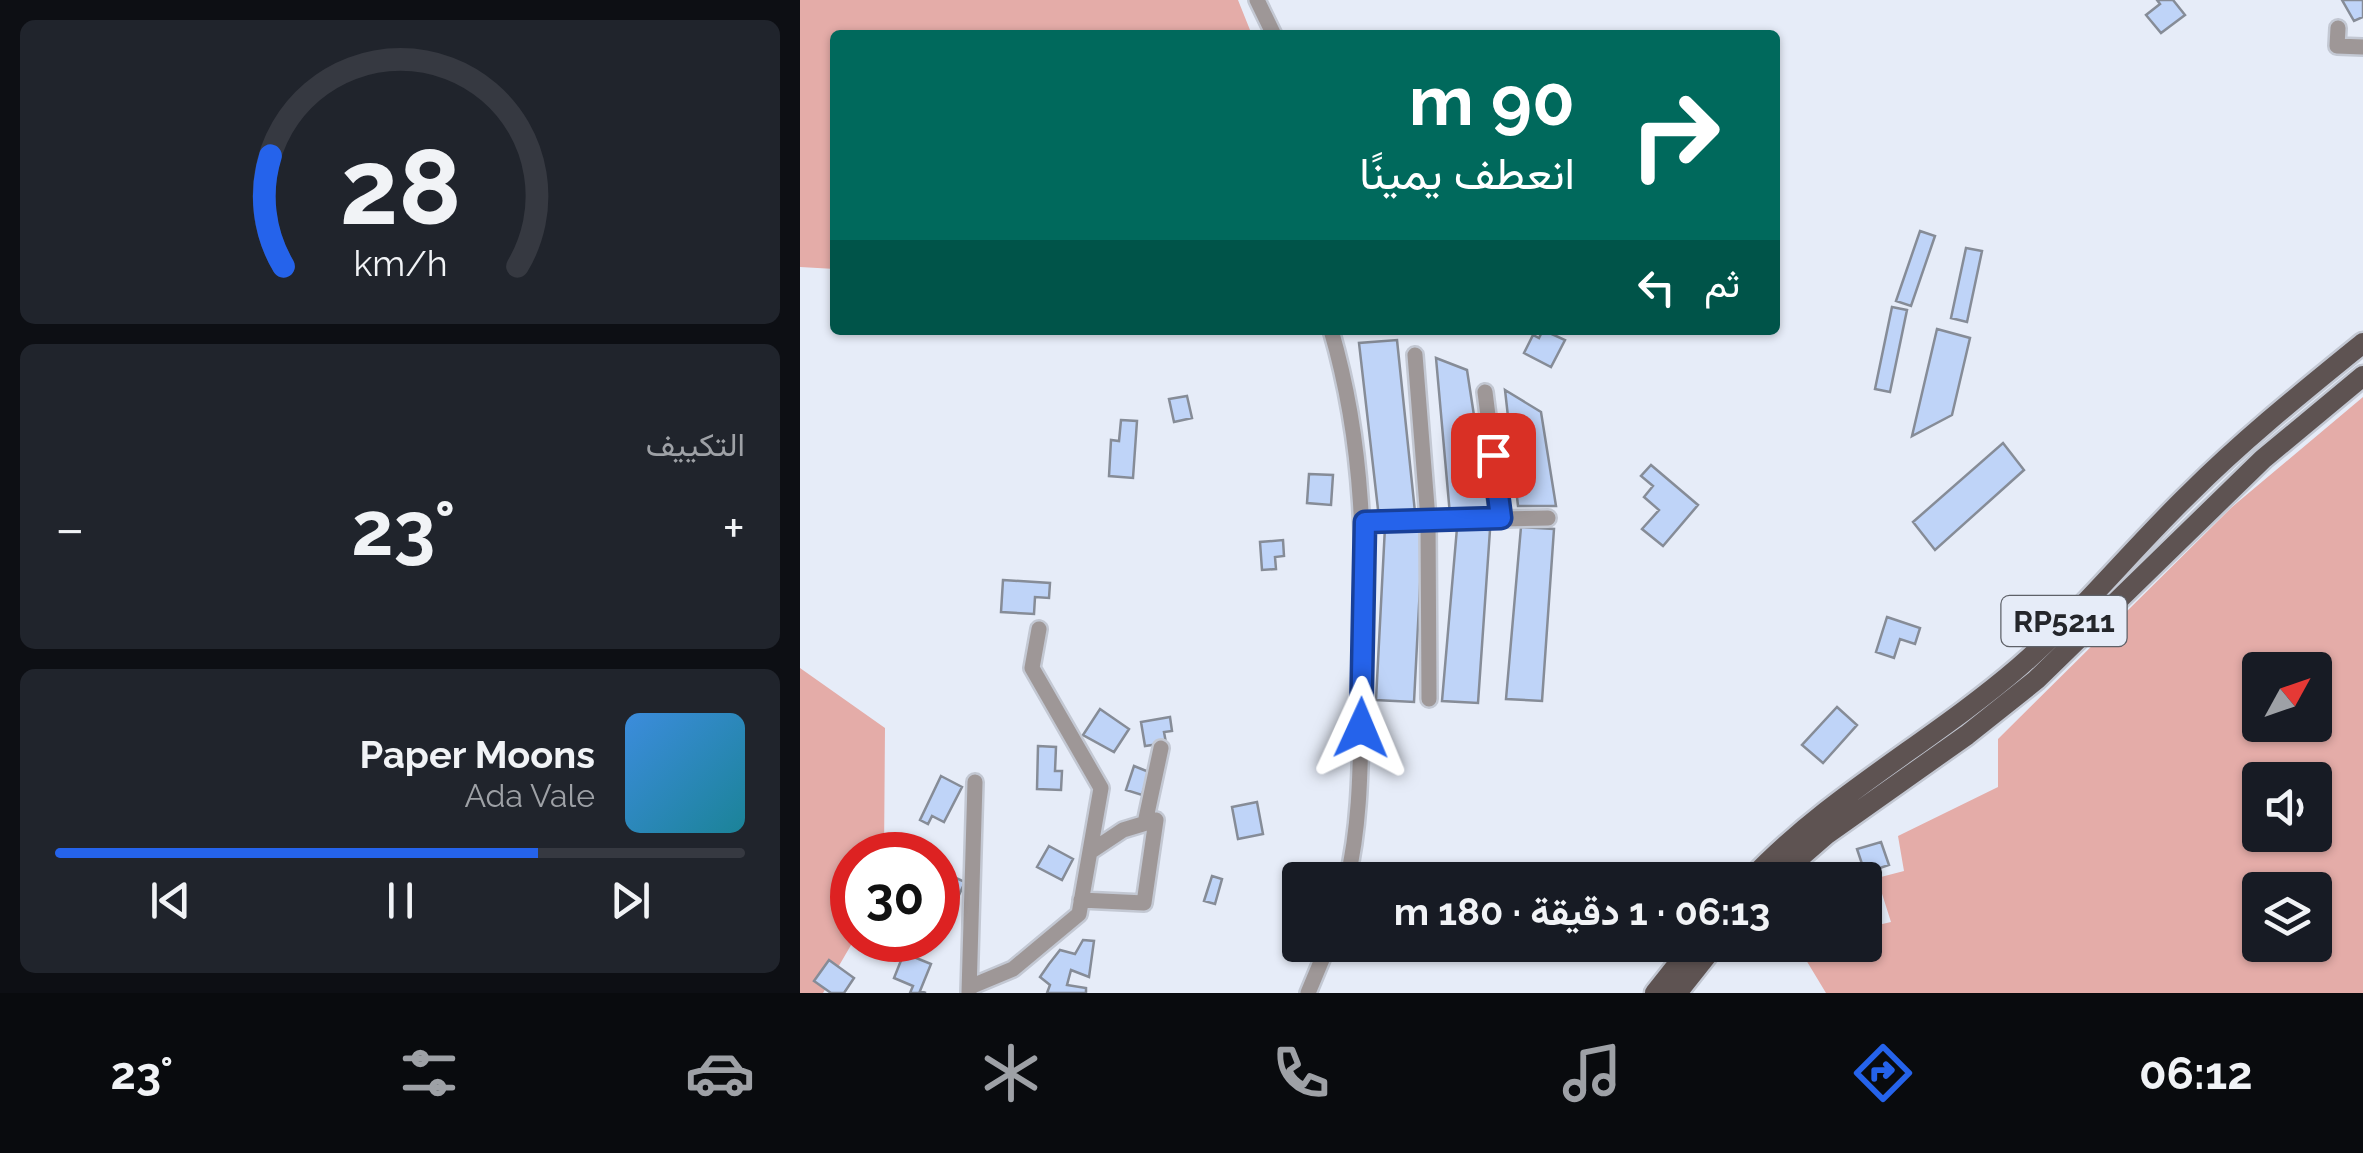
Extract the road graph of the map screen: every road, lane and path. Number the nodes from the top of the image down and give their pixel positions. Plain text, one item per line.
1 (1257, 0) edge
2 (2338, 28) dead end
3 (1272, 30) edge
4 (2363, 47) edge
5 (1332, 335) edge
6 (2363, 343) edge
7 (1415, 355) dead end
8 (2363, 376) edge
9 (1485, 392) dead end
10 (1501, 518) junction
11 (1548, 518) dead end
12 (1428, 519) junction
13 (1365, 522) junction
14 (1039, 630) dead end
15 (1429, 699) dead end
16 (1161, 748) dead end
17 (975, 782) dead end
18 (1145, 823) junction
19 (1090, 852) junction
20 (1349, 862) edge
21 (1767, 862) edge
22 (1795, 862) edge
23 (1081, 900) junction
24 (1321, 962) edge
25 (1680, 962) edge
26 (1702, 962) edge
27 (969, 990) edge
28 (1308, 993) edge
29 (1655, 993) edge
30 (1677, 993) edge

1 - 3 street
2 - 4 street
5 - 13 street
6 - 21 main road, RP5211
7 - 12 street
8 - 22 main road, RP5211
9 - 10 street
10 - 11 street
10 - 12 street
12 - 13 street
12 - 15 street
13 - 20 street
14 - 19 street
16 - 18 street
17 - 27 street
18 - 19 street
18 - 23 street
19 - 23 street
23 - 27 street
24 - 28 street
25 - 29 main road
26 - 30 main road

